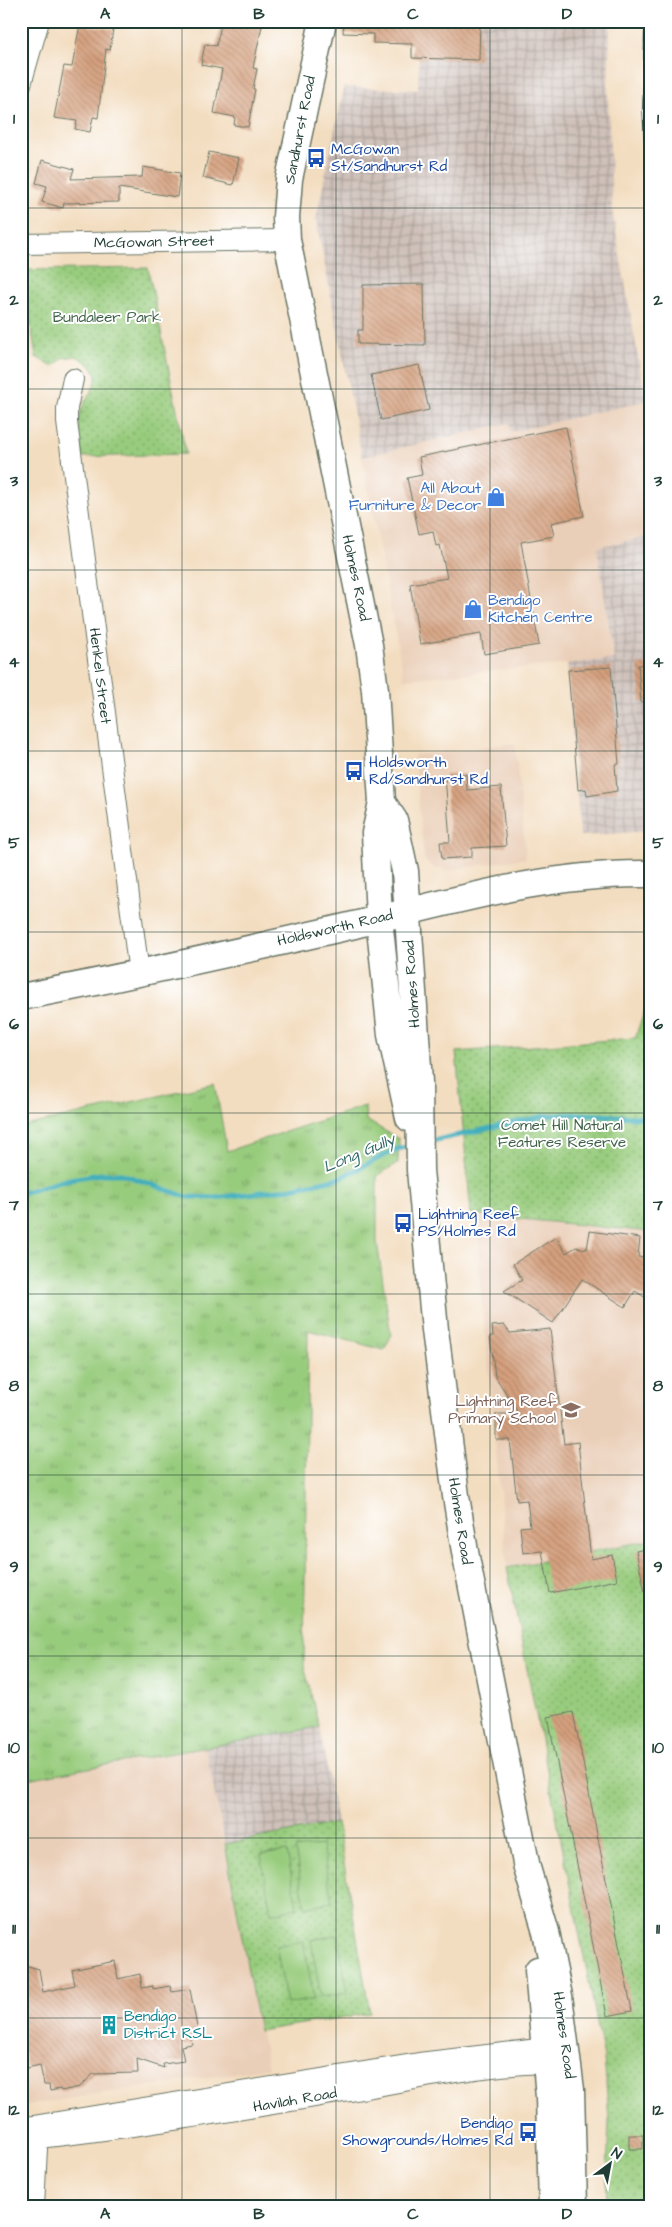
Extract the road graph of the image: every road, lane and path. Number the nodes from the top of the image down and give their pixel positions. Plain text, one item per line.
1 (39, 21) edge
2 (323, 21) edge
3 (21, 84) edge
4 (287, 240) junction
5 (21, 244) edge
6 (73, 379) dead end
7 (382, 802) junction
8 (651, 874) edge
9 (407, 911) junction
10 (379, 918) junction
11 (139, 973) junction
12 (21, 997) edge
13 (418, 1147) junction
14 (557, 2056) junction
15 (28, 2133) edge
16 (34, 2206) edge
17 (552, 2206) edge
18 (574, 2206) edge

1 - 3 street
2 - 4 main road, Sandhurst Road
4 - 5 street, McGowan Street
4 - 7 main road, Holmes Road
6 - 11 street, Henkel Street
7 - 9 main road, Holmes Road
7 - 10 main road, Holmes Road
8 - 9 main road, Holdsworth Road
9 - 10 main road, Holdsworth Road
9 - 13 main road, Holmes Road
10 - 11 main road, Holdsworth Road
10 - 13 main road, Holmes Road
11 - 12 main road, Holdsworth Road
13 - 14 main road, Holmes Road
14 - 15 street, Havilah Road
14 - 17 main road, Holmes Road
14 - 18 main road, Holmes Road
15 - 16 street

